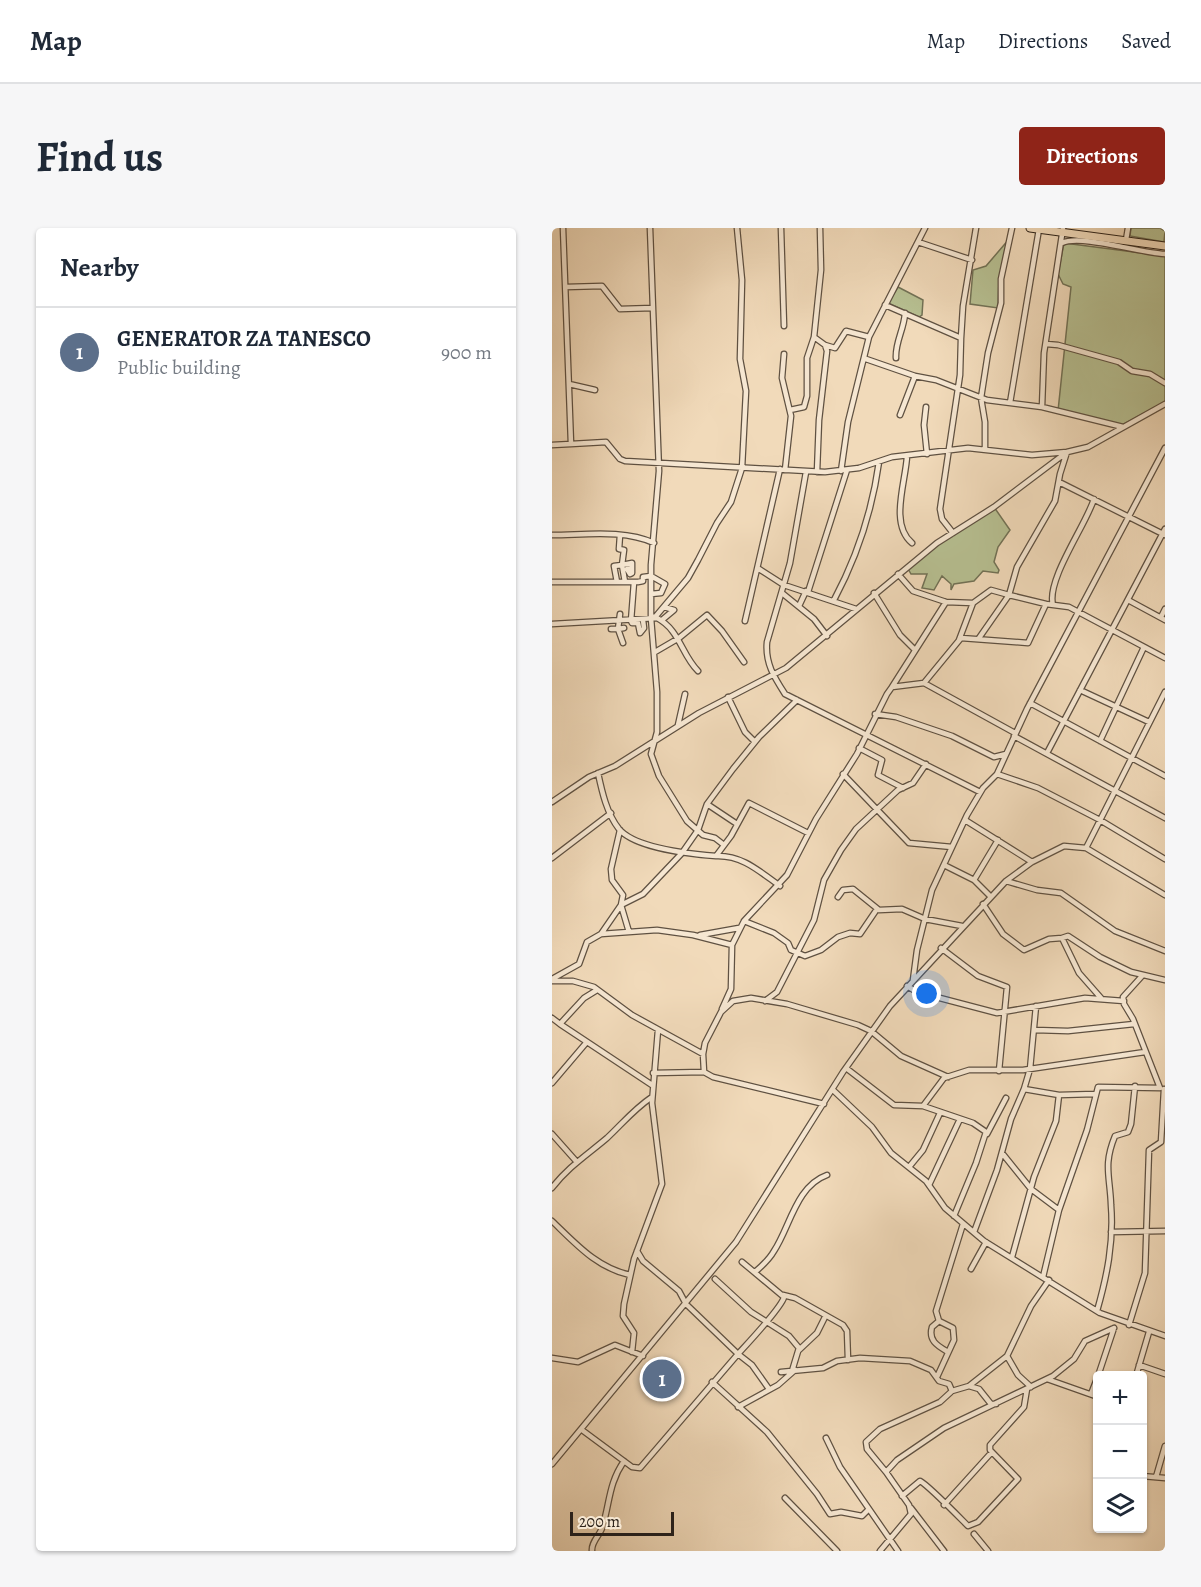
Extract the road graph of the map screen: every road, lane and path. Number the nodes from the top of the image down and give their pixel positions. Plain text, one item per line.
1 (562, 228) edge
2 (650, 228) edge
3 (737, 228) edge
4 (781, 228) edge
5 (820, 228) edge
6 (925, 228) edge
7 (976, 228) edge
8 (1012, 228) edge
9 (1030, 228) edge
10 (1128, 228) edge
11 (1039, 229) edge
12 (1062, 230) edge
13 (1126, 240) junction
14 (918, 242) junction
15 (1062, 243) junction
16 (1165, 246) edge
17 (1165, 254) edge
18 (972, 261) junction
19 (566, 287) junction
20 (885, 305) junction
21 (653, 308) junction
22 (905, 313) junction
23 (784, 326) dead end
24 (814, 337) junction
25 (869, 337) junction
26 (961, 339) junction
27 (1046, 344) junction
28 (825, 345) junction
29 (784, 354) dead end
30 (896, 358) dead end
31 (866, 359) junction
32 (915, 376) junction
33 (1165, 383) edge
34 (569, 384) junction
35 (957, 389) junction
36 (595, 390) dead end
37 (981, 398) junction
38 (1010, 403) junction
39 (1165, 404) edge
40 (926, 407) dead end
41 (1042, 407) junction
42 (789, 410) junction
43 (900, 415) dead end
44 (1123, 427) junction
45 (571, 444) junction
46 (552, 445) edge
47 (1165, 448) edge
48 (985, 449) junction
49 (949, 452) junction
50 (1067, 452) junction
51 (927, 454) junction
52 (907, 456) junction
53 (879, 462) junction
54 (659, 463) junction
55 (742, 468) junction
56 (783, 469) junction
57 (844, 471) junction
58 (806, 472) junction
59 (817, 472) junction
60 (1059, 482) junction
61 (1094, 498) junction
62 (1128, 515) junction
63 (953, 533) junction
64 (1164, 533) edge
65 (552, 535) edge
66 (620, 536) junction
67 (654, 543) junction
68 (912, 543) dead end
69 (622, 565) junction
70 (632, 568) dead end
71 (759, 569) junction
72 (898, 574) junction
73 (651, 576) junction
74 (552, 582) edge
75 (617, 582) junction
76 (625, 582) junction
77 (634, 582) junction
78 (784, 585) junction
79 (807, 592) junction
80 (782, 593) junction
81 (874, 593) junction
82 (651, 594) junction
83 (1009, 595) junction
84 (834, 600) junction
85 (1128, 600) junction
86 (946, 602) junction
87 (973, 603) junction
88 (1046, 604) junction
89 (1053, 604) junction
90 (664, 606) junction
91 (799, 606) junction
92 (856, 609) junction
93 (1165, 609) edge
94 (1078, 612) junction
95 (620, 614) dead end
96 (651, 618) junction
97 (1163, 619) edge
98 (643, 620) junction
99 (662, 620) junction
100 (620, 621) junction
101 (631, 621) junction
102 (746, 621) dead end
103 (552, 624) edge
104 (621, 628) junction
105 (611, 629) dead end
106 (1111, 631) junction
107 (827, 636) junction
108 (679, 638) junction
109 (979, 638) junction
110 (959, 641) junction
111 (623, 643) dead end
112 (1144, 647) junction
113 (914, 649) junction
114 (655, 652) junction
115 (1165, 658) edge
116 (744, 662) dead end
117 (698, 670) dead end
118 (773, 675) junction
119 (924, 683) junction
120 (892, 687) junction
121 (1080, 690) junction
122 (1165, 692) edge
123 (685, 694) dead end
124 (728, 698) junction
125 (797, 700) junction
126 (1030, 703) junction
127 (1116, 706) junction
128 (875, 714) junction
129 (1065, 720) junction
130 (1149, 722) junction
131 (678, 725) junction
132 (1014, 734) junction
133 (866, 735) junction
134 (654, 740) junction
135 (1100, 741) junction
136 (756, 742) junction
137 (859, 748) junction
138 (1047, 753) junction
139 (1006, 754) junction
140 (1133, 758) junction
141 (926, 765) junction
142 (598, 773) junction
143 (843, 774) junction
144 (997, 774) junction
145 (1165, 776) edge
146 (903, 788) junction
147 (1116, 791) junction
148 (980, 792) junction
149 (552, 802) edge
150 (707, 804) junction
151 (878, 809) junction
152 (611, 813) junction
153 (1165, 818) edge
154 (964, 820) junction
155 (1100, 820) junction
156 (737, 824) junction
157 (620, 830) junction
158 (698, 830) junction
159 (808, 833) junction
160 (998, 840) junction
161 (724, 845) junction
162 (952, 847) junction
163 (1086, 848) junction
164 (682, 853) junction
165 (716, 856) junction
166 (552, 858) edge
167 (1165, 859) edge
168 (1032, 862) junction
169 (944, 865) junction
170 (974, 880) junction
171 (1006, 881) junction
172 (780, 886) junction
173 (1165, 896) edge
174 (838, 897) dead end
175 (991, 897) junction
176 (983, 904) junction
177 (621, 905) junction
178 (877, 909) junction
179 (925, 919) junction
180 (744, 921) junction
181 (962, 926) junction
182 (739, 928) junction
183 (630, 932) junction
184 (601, 934) junction
185 (697, 936) junction
186 (1062, 938) junction
187 (732, 945) junction
188 (941, 948) junction
189 (1165, 951) edge
190 (796, 953) junction
191 (1142, 976) junction
192 (552, 980) edge
193 (913, 980) junction
194 (1165, 980) edge
195 (908, 986) junction
196 (597, 990) junction
197 (1102, 998) junction
198 (765, 1001) junction
199 (1124, 1001) junction
200 (1036, 1006) junction
201 (721, 1012) junction
202 (1006, 1012) junction
203 (552, 1018) edge
204 (560, 1024) junction
205 (1134, 1024) junction
206 (658, 1030) junction
207 (1035, 1030) junction
208 (871, 1031) junction
209 (586, 1043) junction
210 (1145, 1052) junction
211 (703, 1054) junction
212 (846, 1068) junction
213 (1030, 1069) junction
214 (999, 1071) junction
215 (704, 1072) junction
216 (653, 1073) junction
217 (948, 1077) junction
218 (552, 1083) edge
219 (652, 1084) junction
220 (1135, 1086) junction
221 (1024, 1089) junction
222 (1163, 1089) edge
223 (833, 1090) junction
224 (1095, 1094) junction
225 (1059, 1095) junction
226 (651, 1097) junction
227 (1006, 1098) dead end
228 (824, 1104) junction
229 (923, 1106) junction
230 (940, 1113) junction
231 (960, 1119) junction
232 (552, 1134) edge
233 (986, 1137) junction
234 (1002, 1153) junction
235 (576, 1161) junction
236 (909, 1167) junction
237 (827, 1175) dead end
238 (929, 1185) junction
239 (552, 1188) edge
240 (1031, 1189) junction
241 (1059, 1210) junction
242 (954, 1216) junction
243 (552, 1221) edge
244 (963, 1224) junction
245 (1148, 1231) junction
246 (1165, 1231) edge
247 (1111, 1232) junction
248 (974, 1233) junction
249 (987, 1242) junction
250 (637, 1251) junction
251 (1012, 1257) junction
252 (742, 1262) dead end
253 (971, 1269) dead end
254 (755, 1272) junction
255 (630, 1275) junction
256 (1043, 1277) junction
257 (715, 1279) dead end
258 (1049, 1280) junction
259 (781, 1294) junction
260 (686, 1304) junction
261 (1097, 1311) junction
262 (825, 1317) junction
263 (1117, 1320) junction
264 (939, 1321) junction
265 (765, 1322) junction
266 (1129, 1325) junction
267 (1114, 1328) junction
268 (1149, 1332) junction
269 (1165, 1336) edge
270 (799, 1350) junction
271 (633, 1352) junction
272 (948, 1352) junction
273 (738, 1354) junction
274 (643, 1356) junction
275 (1007, 1356) junction
276 (552, 1358) edge
277 (848, 1360) junction
278 (1139, 1365) junction
279 (793, 1370) junction
280 (1100, 1371) edge
281 (1137, 1371) edge
282 (781, 1372) dead end
283 (1165, 1374) edge
284 (937, 1377) junction
285 (1047, 1378) junction
286 (712, 1382) junction
287 (969, 1386) junction
288 (1029, 1388) junction
289 (769, 1389) junction
290 (1093, 1389) edge
291 (952, 1391) junction
292 (1091, 1394) joint
293 (996, 1404) junction
294 (738, 1407) junction
295 (582, 1430) junction
296 (826, 1438) dead end
297 (1165, 1446) edge
298 (992, 1453) junction
299 (624, 1461) junction
300 (552, 1464) edge
301 (886, 1472) junction
302 (1147, 1476) edge
303 (1156, 1477) junction
304 (1165, 1478) edge
305 (902, 1496) junction
306 (785, 1498) dead end
307 (909, 1505) junction
308 (944, 1505) junction
309 (869, 1509) junction
310 (974, 1534) dead end
311 (890, 1539) junction
312 (942, 1550) edge
313 (592, 1551) edge
314 (837, 1551) edge
315 (880, 1551) edge
316 (898, 1551) edge
317 (988, 1551) edge

1 - 19 street
2 - 21 street
3 - 55 street
4 - 23 street
5 - 24 street
6 - 14 street
7 - 18 street
8 - 37 street
9 - 11 highway
10 - 13 street
11 - 12 highway
11 - 38 street
12 - 13 highway
12 - 15 street
13 - 16 highway
14 - 18 street
14 - 20 street
15 - 17 street
15 - 27 street
18 - 26 street
19 - 21 street
19 - 34 street
20 - 22 street
20 - 25 street
21 - 54 street
22 - 26 street
22 - 30 street
24 - 28 street
24 - 42 street
25 - 28 street
25 - 31 street
26 - 35 street
27 - 33 street
27 - 41 street
28 - 59 street
29 - 42 street
31 - 32 street
31 - 57 street
32 - 35 street
32 - 43 street
34 - 36 street
34 - 45 street
35 - 37 street
35 - 49 street
37 - 38 street
37 - 48 street
38 - 41 street
39 - 44 street
40 - 51 street
41 - 44 street
42 - 56 street
44 - 50 street
45 - 46 street
45 - 54 street
47 - 62 street
48 - 49 street
48 - 50 street
49 - 51 street
49 - 63 street
50 - 60 street
50 - 63 street
51 - 52 street
52 - 53 street
52 - 68 street
53 - 57 street
53 - 84 street
54 - 55 street
54 - 67 street
55 - 56 street
55 - 90 street
56 - 58 street
56 - 71 street
57 - 59 street
57 - 79 street
58 - 59 street
58 - 78 street
60 - 61 street
60 - 83 street
61 - 62 street
61 - 89 street
62 - 64 street
62 - 94 street
63 - 72 street
64 - 85 street
65 - 66 street
66 - 67 street
66 - 69 street
67 - 73 street
69 - 70 street
69 - 75 street
69 - 76 street
71 - 78 street
71 - 102 street
72 - 81 street
72 - 86 street
73 - 77 street
73 - 82 street
73 - 82 street
74 - 75 street
75 - 76 street
76 - 77 street
77 - 101 street
78 - 79 street
78 - 80 street
79 - 84 street
79 - 91 street
80 - 91 street
80 - 118 street
81 - 92 street
81 - 113 street
82 - 96 street
83 - 87 street
83 - 88 street
83 - 109 street
84 - 92 street
85 - 97 street
85 - 106 street
86 - 87 street
86 - 113 street
87 - 110 street
88 - 89 street
88 - 109 street
89 - 94 street
90 - 96 street
90 - 99 street
91 - 107 street
92 - 107 street
93 - 97 street
94 - 106 street
94 - 126 street
95 - 100 street
96 - 98 street
96 - 99 street
96 - 114 street
98 - 101 street
98 - 101 street
99 - 108 street
100 - 101 street
100 - 103 street
100 - 104 street
104 - 105 street
104 - 111 street
106 - 112 street
106 - 121 street
107 - 118 street
108 - 114 street
108 - 116 street
108 - 117 street
109 - 110 street
110 - 119 street
112 - 115 street
112 - 127 street
113 - 120 street
114 - 134 street
118 - 124 street
118 - 125 street
119 - 120 street
119 - 132 street
120 - 128 street
121 - 127 street
121 - 129 street
122 - 130 street
123 - 131 street
124 - 131 street
124 - 136 street
125 - 133 street
125 - 136 street
126 - 129 street
126 - 132 street
127 - 130 street
127 - 135 street
128 - 133 street
128 - 139 street
129 - 135 street
129 - 138 street
130 - 140 street
131 - 134 street
132 - 138 street
132 - 139 street
133 - 137 street
133 - 141 street
134 - 142 street
134 - 158 street
135 - 140 street
136 - 150 street
137 - 143 street
137 - 146 street
138 - 147 street
139 - 144 street
140 - 145 street
140 - 147 street
141 - 146 street
141 - 148 street
142 - 149 street
142 - 152 street
143 - 151 street
143 - 159 street
144 - 148 street
144 - 155 street
146 - 151 street
147 - 153 street
147 - 155 street
148 - 154 street
150 - 156 street
150 - 158 street
151 - 162 street
151 - 190 street
152 - 157 street
152 - 166 street
154 - 160 street
154 - 162 street
155 - 163 street
155 - 167 street
156 - 159 street
156 - 161 street
157 - 164 street
157 - 177 street
158 - 161 street
158 - 164 street
159 - 172 street
160 - 168 street
160 - 170 street
161 - 165 street
162 - 169 street
163 - 168 street
163 - 173 street
164 - 165 street
164 - 177 street
165 - 172 street
168 - 171 street
169 - 170 street
169 - 179 street
170 - 175 street
171 - 175 street
171 - 189 street
172 - 180 street
174 - 178 street
175 - 176 street
176 - 181 street
176 - 186 street
177 - 183 street
177 - 184 street
178 - 179 street
178 - 190 street
179 - 181 street
179 - 193 street
180 - 182 street
180 - 190 street
181 - 188 street
182 - 185 street
182 - 187 street
183 - 184 street
183 - 185 street
184 - 192 street
185 - 187 street
186 - 191 street
186 - 197 street
187 - 201 street
188 - 193 street
188 - 202 street
190 - 198 street
191 - 194 street
191 - 199 street
192 - 196 street
193 - 195 street
195 - 202 street
195 - 208 street
196 - 204 street
196 - 206 street
197 - 199 street
197 - 200 street
198 - 201 street
198 - 208 street
199 - 205 street
200 - 202 street
200 - 207 street
201 - 211 street
202 - 214 street
203 - 204 street
204 - 209 street
205 - 207 street
205 - 210 street
206 - 211 street
206 - 216 street
207 - 213 street
208 - 212 street
208 - 217 street
209 - 218 street
209 - 219 street
210 - 213 street
210 - 222 street
211 - 215 street
212 - 223 street
212 - 229 street
213 - 214 street
213 - 221 street
214 - 217 street
215 - 216 street
215 - 228 street
216 - 219 street
217 - 229 street
219 - 226 street
220 - 222 street
220 - 224 street
220 - 247 street
221 - 225 street
221 - 234 street
222 - 245 street
223 - 228 street
223 - 236 street
224 - 225 street
224 - 241 street
225 - 240 street
226 - 235 street
226 - 250 street
227 - 233 street
228 - 260 street
229 - 230 street
230 - 231 street
230 - 236 street
231 - 233 street
231 - 238 street
232 - 235 street
233 - 242 street
234 - 240 street
234 - 248 street
235 - 239 street
236 - 238 street
237 - 254 street
238 - 242 street
240 - 241 street
240 - 251 street
241 - 256 street
242 - 244 street
243 - 255 street
244 - 248 street
244 - 264 street
245 - 246 street
245 - 247 street
245 - 266 street
247 - 261 street
248 - 249 street
249 - 251 street
249 - 253 street
250 - 255 street
250 - 260 street
251 - 256 street
252 - 254 street
254 - 259 street
255 - 271 street
256 - 258 street
257 - 265 street
258 - 261 street
258 - 275 street
259 - 262 street
259 - 265 street
260 - 273 street
260 - 274 street
261 - 263 street
262 - 270 street
262 - 277 street
263 - 266 street
263 - 267 street
264 - 272 street
264 - 272 street
265 - 270 street
265 - 273 street
266 - 268 street
267 - 280 street
267 - 285 street
268 - 269 street
268 - 278 street
270 - 279 street
271 - 274 street
271 - 276 street
272 - 284 street
273 - 286 street
273 - 289 street
274 - 295 street
275 - 287 street
275 - 288 street
277 - 279 street
277 - 284 street
278 - 281 street
278 - 283 street
279 - 282 street
279 - 289 street
284 - 291 street
285 - 288 street
285 - 292 street
286 - 294 street
286 - 299 street
287 - 291 street
287 - 293 street
288 - 293 street
288 - 298 street
289 - 294 street
290 - 292 street
291 - 301 street
293 - 301 street
294 - 309 street
295 - 299 street
295 - 300 street
296 - 309 street
297 - 303 street
298 - 308 street
298 - 308 street
299 - 313 street
301 - 305 street
302 - 303 street
303 - 304 street
305 - 307 street
305 - 308 street
306 - 314 street
307 - 311 street
307 - 312 street
309 - 311 street
310 - 317 street
311 - 315 street
311 - 316 street

